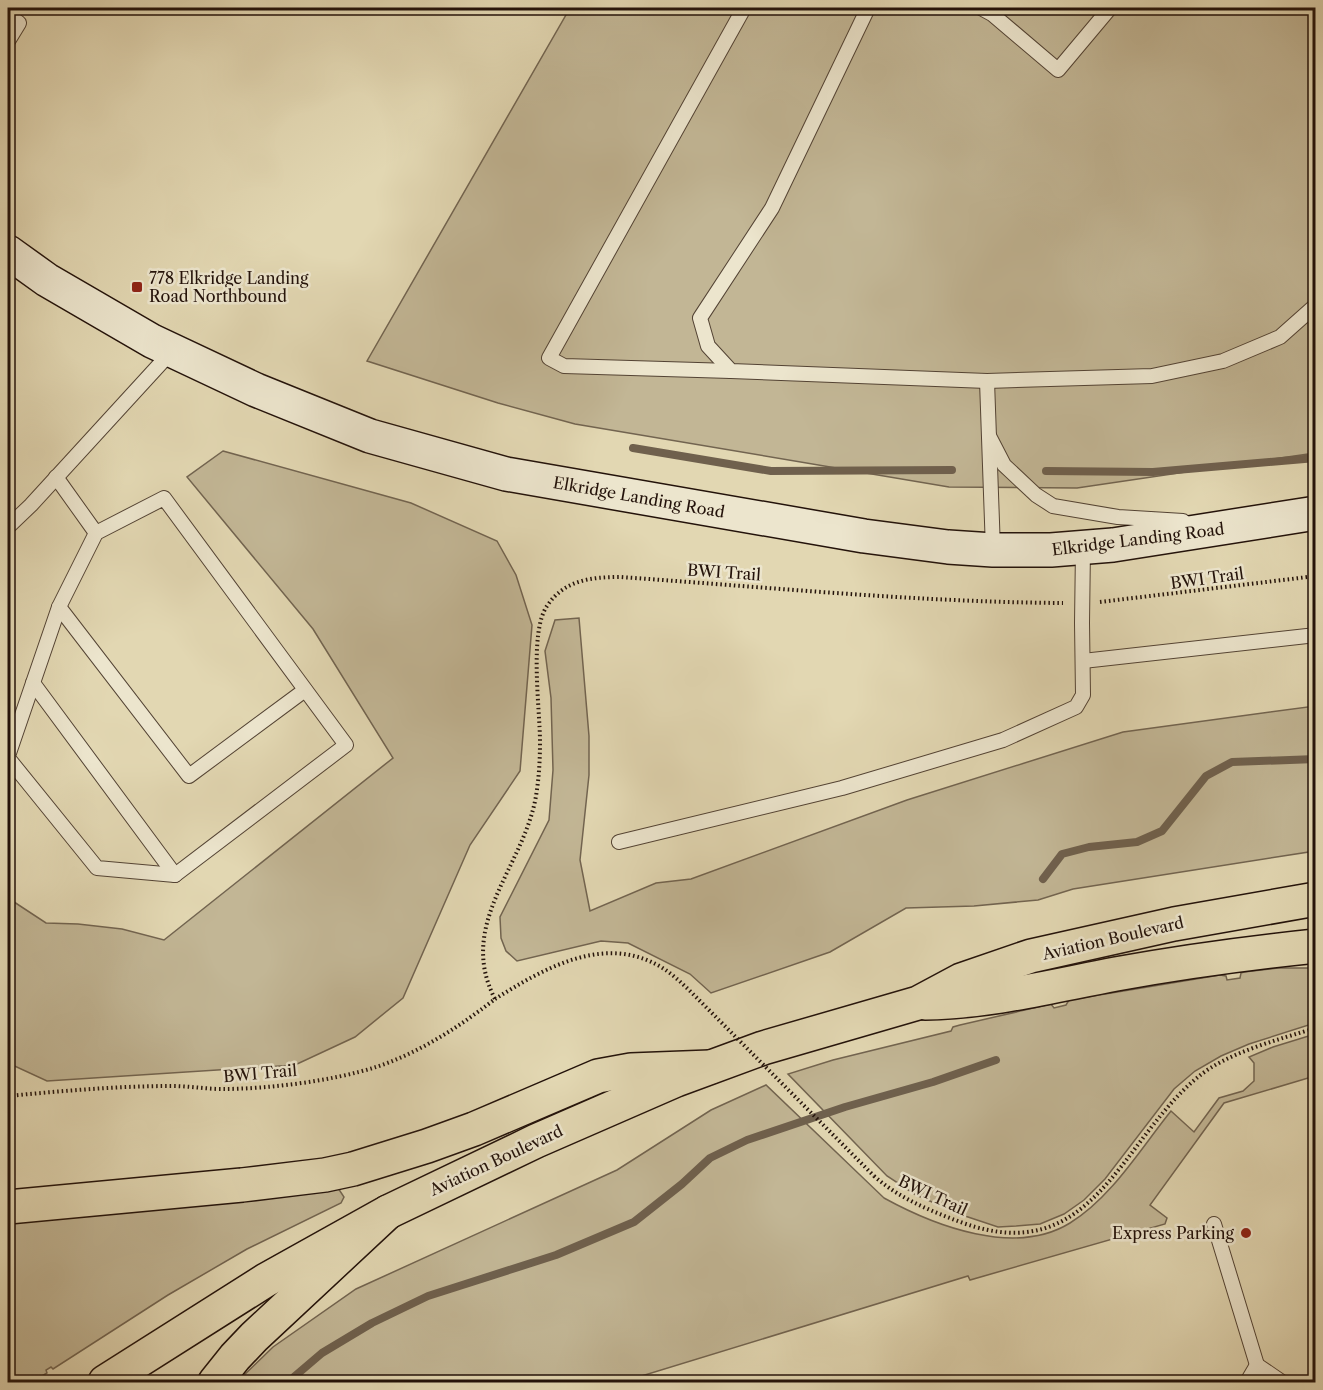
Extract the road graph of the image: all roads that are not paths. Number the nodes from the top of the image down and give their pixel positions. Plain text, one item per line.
1 (744, 8) edge
2 (868, 8) edge
3 (981, 8) edge
4 (1110, 8) edge
5 (8, 15) edge
6 (8, 41) edge
7 (8, 252) edge
8 (1316, 305) edge
9 (172, 351) junction
10 (731, 371) junction
11 (987, 381) junction
12 (989, 436) junction
13 (56, 477) junction
14 (1316, 513) edge
15 (1251, 524) junction
16 (8, 527) edge
17 (96, 533) junction
18 (1083, 548) junction
19 (993, 550) junction
20 (59, 607) junction
21 (1316, 636) edge
22 (1083, 662) junction
23 (33, 683) junction
24 (305, 690) junction
25 (8, 757) edge
26 (619, 842) dead end
27 (175, 875) junction
28 (1316, 899) edge
29 (1316, 946) edge
30 (918, 1003) junction
31 (710, 1067) junction
32 (8, 1206) edge
33 (388, 1212) junction
34 (1214, 1224) dead end
35 (1257, 1365) junction
36 (105, 1383) edge
37 (215, 1383) edge
38 (1247, 1383) edge
39 (1282, 1383) edge

1 - 10 lane
2 - 10 lane
3 - 4 lane
5 - 6 lane
7 - 9 main road, Elkridge Landing Road
8 - 11 lane
9 - 13 lane
9 - 19 main road, Elkridge Landing Road
10 - 11 lane
11 - 12 lane
12 - 15 lane
12 - 19 lane
13 - 16 lane
13 - 17 lane
14 - 15 main road, Elkridge Landing Road
15 - 18 main road, Elkridge Landing Road
17 - 20 lane
17 - 24 lane
18 - 19 main road, Elkridge Landing Road
18 - 22 lane
20 - 23 lane
20 - 24 lane
21 - 22 lane
22 - 26 lane
23 - 25 lane
23 - 27 lane
24 - 27 lane
25 - 27 lane
28 - 30 main road, Aviation Boulevard
29 - 30 main road, Aviation Boulevard
30 - 31 main road, Aviation Boulevard
31 - 32 main road
31 - 33 main road, Aviation Boulevard
33 - 36 main road, Aviation Boulevard
33 - 37 main road
34 - 35 lane
35 - 38 lane
35 - 39 lane

